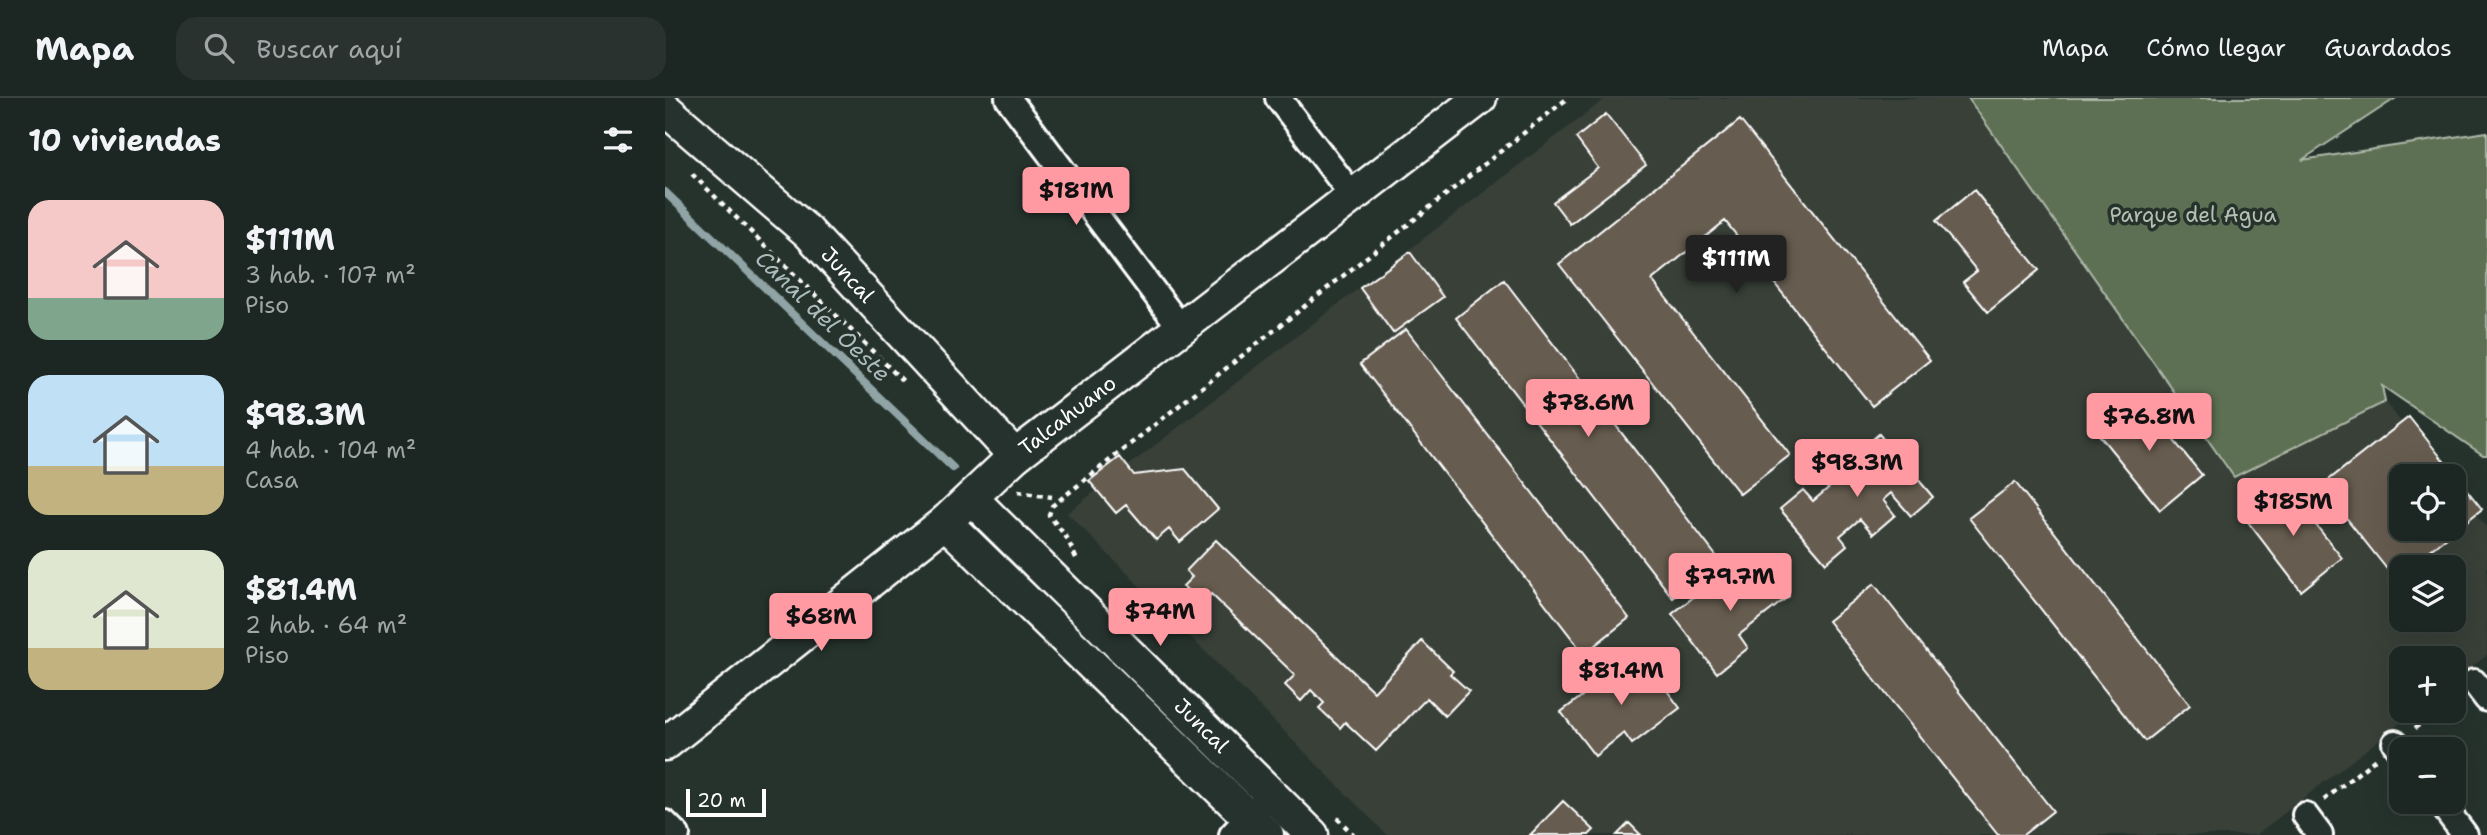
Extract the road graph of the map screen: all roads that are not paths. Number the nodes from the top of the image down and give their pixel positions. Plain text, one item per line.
1 (674, 98) edge
2 (1008, 98) edge
3 (1278, 98) edge
4 (1480, 98) edge
5 (665, 107) edge
6 (1353, 195) junction
7 (1181, 328) junction
8 (1006, 465) junction
9 (971, 498) junction
10 (945, 522) junction
11 (665, 744) edge
12 (1271, 794) junction
13 (2449, 814) edge
14 (2305, 815) road end
15 (665, 823) edge
16 (1324, 825) edge
17 (1249, 829) edge
18 (677, 835) edge
19 (2320, 835) edge
20 (2466, 835) edge

1 - 5 street
2 - 7 street
3 - 6 street
4 - 6 street, Talcahuano
5 - 8 street, Juncal
6 - 7 street, Talcahuano
7 - 8 street, Talcahuano
8 - 9 street, Talcahuano
9 - 10 street, Talcahuano
9 - 12 street, Juncal
10 - 11 street, Talcahuano
10 - 17 street, Juncal
12 - 16 street, Juncal
12 - 17 street
13 - 20 street
14 - 19 street
15 - 18 street

